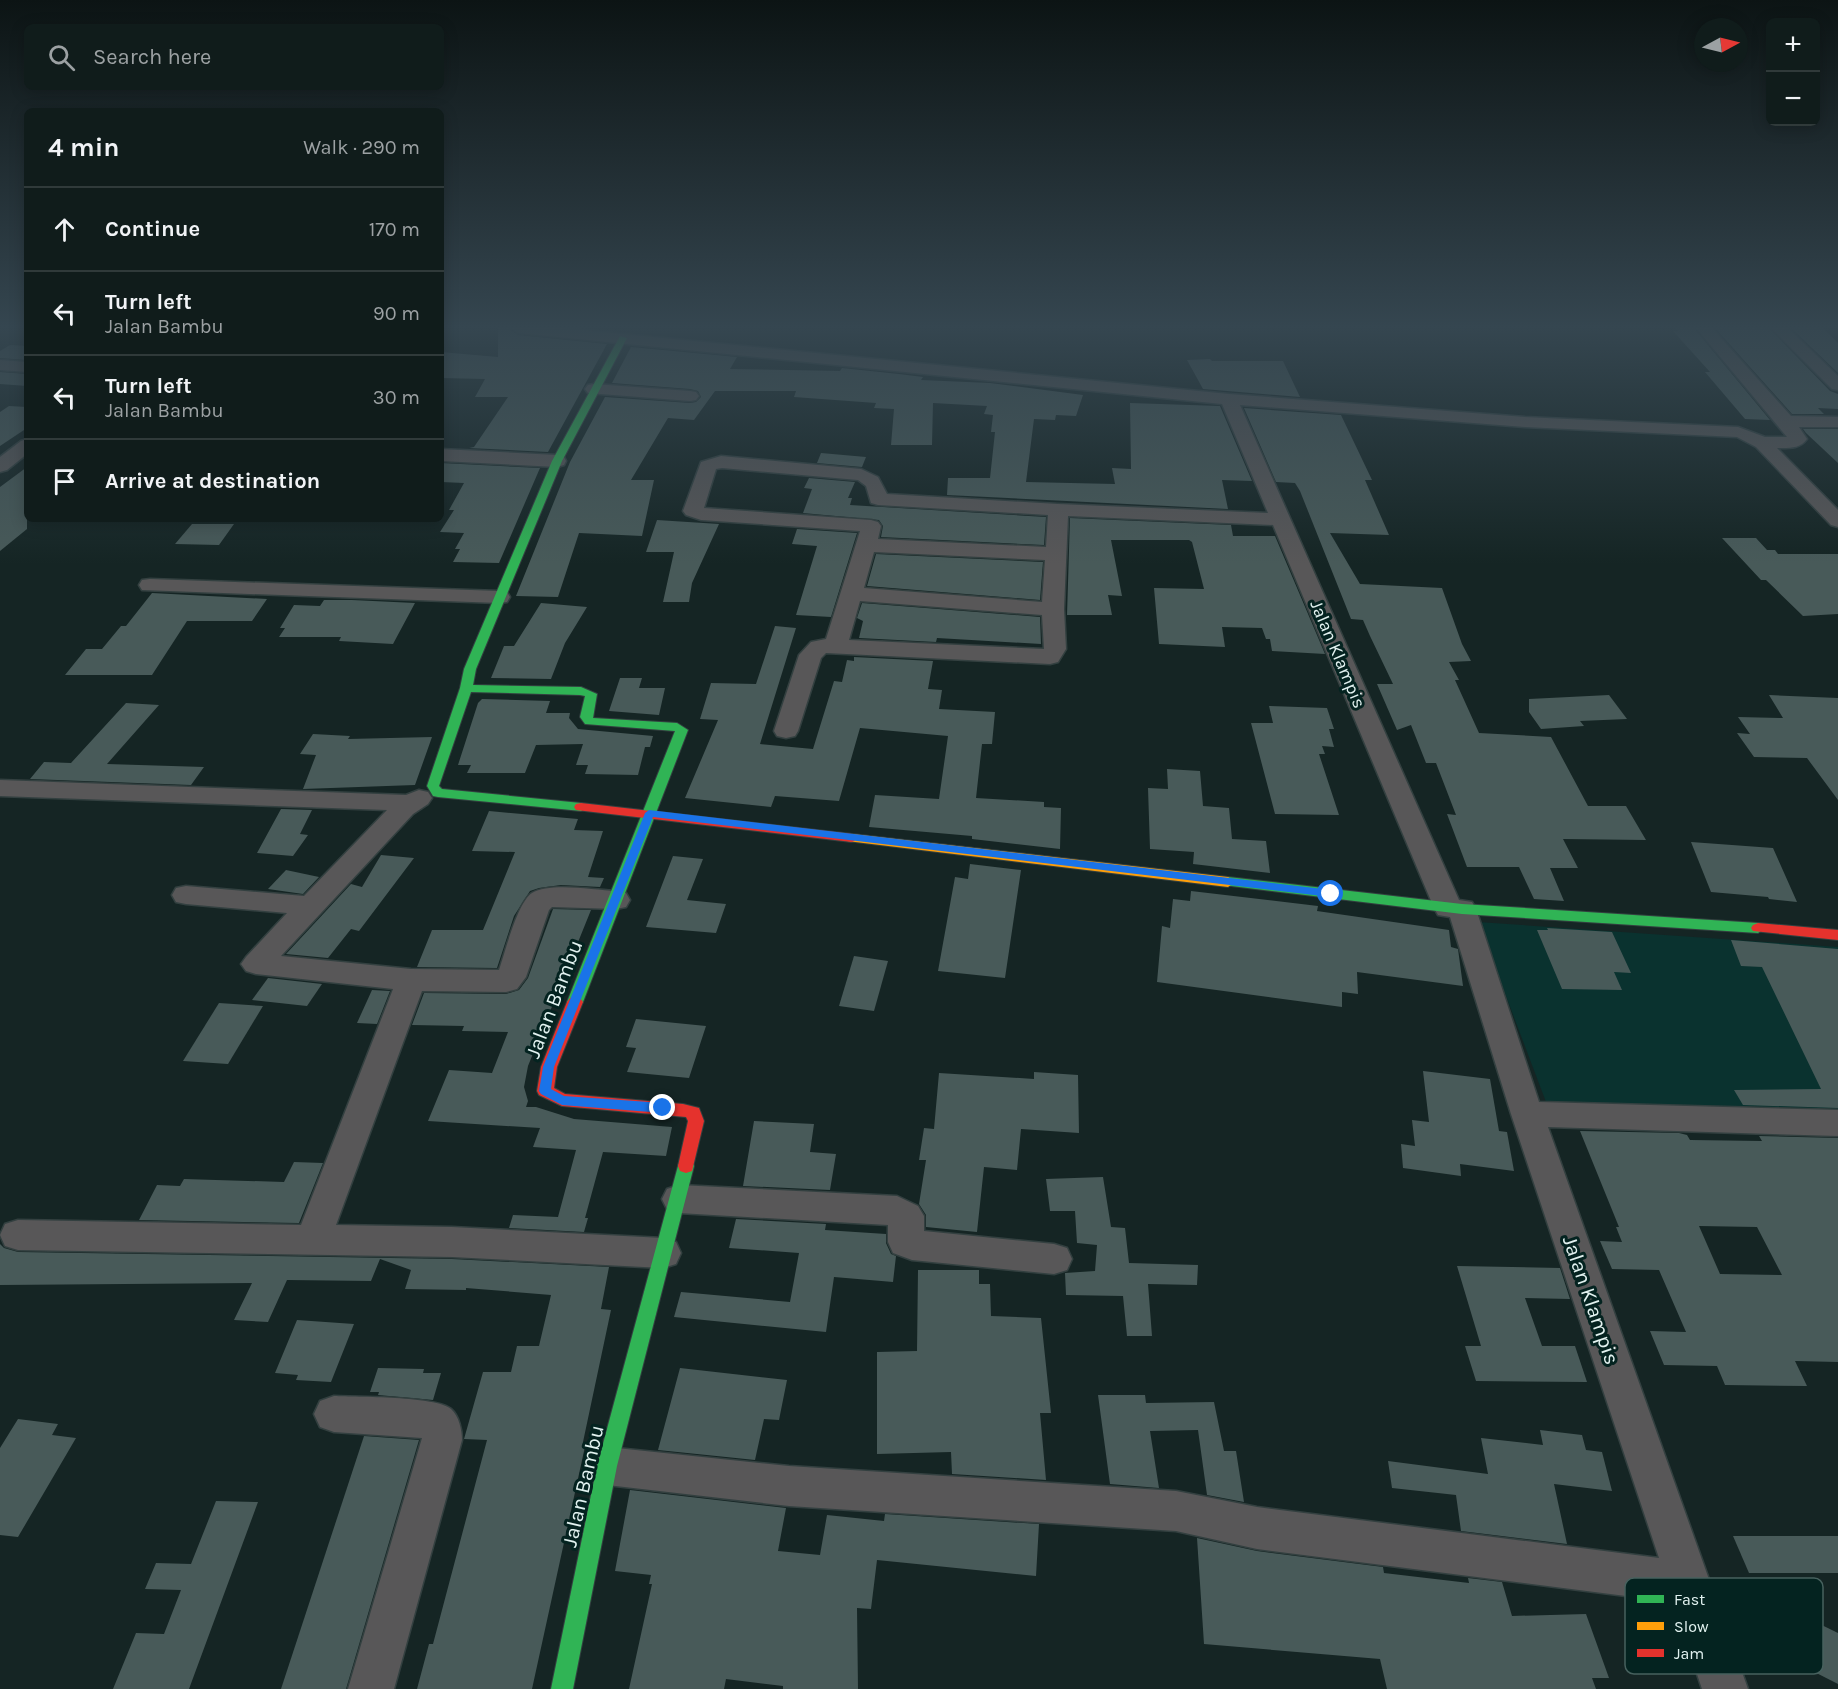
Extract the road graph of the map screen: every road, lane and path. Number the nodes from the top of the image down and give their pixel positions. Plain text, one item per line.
1 (585, 407) edge
2 (1232, 407) edge
3 (1330, 407) edge
4 (1773, 407) edge
5 (1786, 421) junction
6 (1838, 422) edge
7 (1762, 443) junction
8 (24, 447) edge
9 (444, 455) edge
10 (556, 461) junction
11 (0, 465) edge
12 (878, 499) junction
13 (1833, 505) edge
14 (1058, 510) junction
15 (1280, 519) junction
16 (869, 535) junction
17 (1057, 554) junction
18 (150, 585) dead end
19 (853, 594) junction
20 (499, 597) junction
21 (1053, 609) junction
22 (836, 645) junction
23 (466, 688) junction
24 (786, 731) dead end
25 (0, 788) edge
26 (435, 790) junction
27 (410, 803) junction
28 (649, 813) junction
29 (186, 895) dead end
30 (616, 900) junction
31 (311, 906) junction
32 (1455, 908) junction
33 (1838, 934) edge
34 (411, 980) junction
35 (1527, 1114) junction
36 (1838, 1123) edge
37 (679, 1199) junction
38 (18, 1235) dead end
39 (313, 1240) junction
40 (663, 1253) junction
41 (1054, 1260) dead end
42 (334, 1414) dead end
43 (607, 1466) junction
44 (1650, 1578) edge
45 (1687, 1578) edge
46 (1720, 1674) edge
47 (371, 1689) edge
48 (562, 1689) edge
49 (1725, 1689) edge

1 - 10 street
2 - 15 street, Jalan Klampis
3 - 7 street
4 - 5 street
5 - 6 street
5 - 7 street
7 - 13 street
8 - 11 street
9 - 10 street
10 - 20 street
12 - 14 street
12 - 16 street
12 - 16 street
14 - 15 street
14 - 17 street
15 - 32 street, Jalan Klampis
16 - 17 street
16 - 19 street
17 - 21 street
18 - 20 street
19 - 21 street
19 - 22 street
20 - 23 street
21 - 22 street
22 - 24 street
23 - 26 street
23 - 28 street, Jalan Bambu
25 - 27 street
26 - 27 street
26 - 28 street
27 - 31 street
28 - 30 street, Jalan Bambu
28 - 32 street
29 - 31 street
30 - 34 street
30 - 37 street, Jalan Bambu
31 - 34 street
32 - 33 street
32 - 35 street, Jalan Klampis
34 - 39 street
35 - 36 street
35 - 45 street, Jalan Klampis
37 - 40 street, Jalan Bambu
37 - 41 street
38 - 39 street
39 - 40 street
40 - 43 street, Jalan Bambu
42 - 47 street
43 - 44 street
43 - 48 street, Jalan Bambu
46 - 49 street, Jalan Klampis

